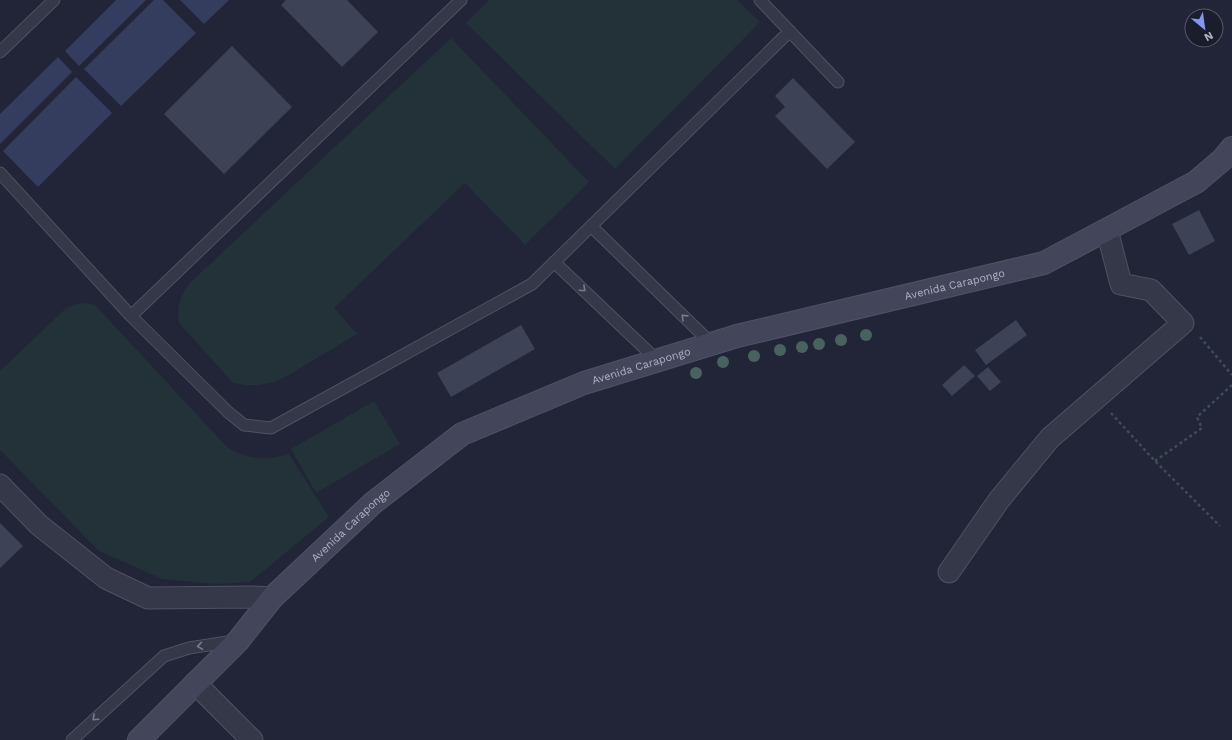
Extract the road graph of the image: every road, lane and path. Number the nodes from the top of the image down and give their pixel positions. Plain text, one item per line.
1 (54, 0) edge
2 (462, 0) edge
3 (760, 0) edge
4 (790, 31) junction
5 (0, 52) edge
6 (838, 82) dead end
7 (1232, 148) edge
8 (0, 173) edge
9 (591, 226) junction
10 (1107, 230) junction
11 (554, 262) junction
12 (131, 316) junction
13 (1200, 337) dead end
14 (712, 344) junction
15 (658, 361) junction
16 (1232, 375) edge
17 (1232, 385) edge
18 (1108, 409) dead end
19 (1155, 461) junction
20 (0, 485) edge
21 (1220, 526) dead end
22 (949, 572) dead end
23 (272, 598) junction
24 (238, 641) junction
25 (195, 683) junction
26 (72, 740) edge
27 (139, 740) edge
28 (252, 740) edge

1 - 5 lane
2 - 12 lane
3 - 4 lane
4 - 6 lane
4 - 9 lane
7 - 10 street, Avenida Carapongo
8 - 12 lane
9 - 11 lane
14 -> 9 lane
10 - 14 street, Avenida Carapongo
10 - 22 street
11 - 12 lane
11 -> 15 lane
13 - 16 path
14 - 15 street, Avenida Carapongo
15 - 23 street, Avenida Carapongo
17 - 19 path
18 - 19 path
19 - 21 path
20 - 23 street
23 - 24 street, Avenida Carapongo
24 - 25 street, Avenida Carapongo
24 -> 26 lane
25 - 27 street, Avenida Carapongo
25 - 28 street

